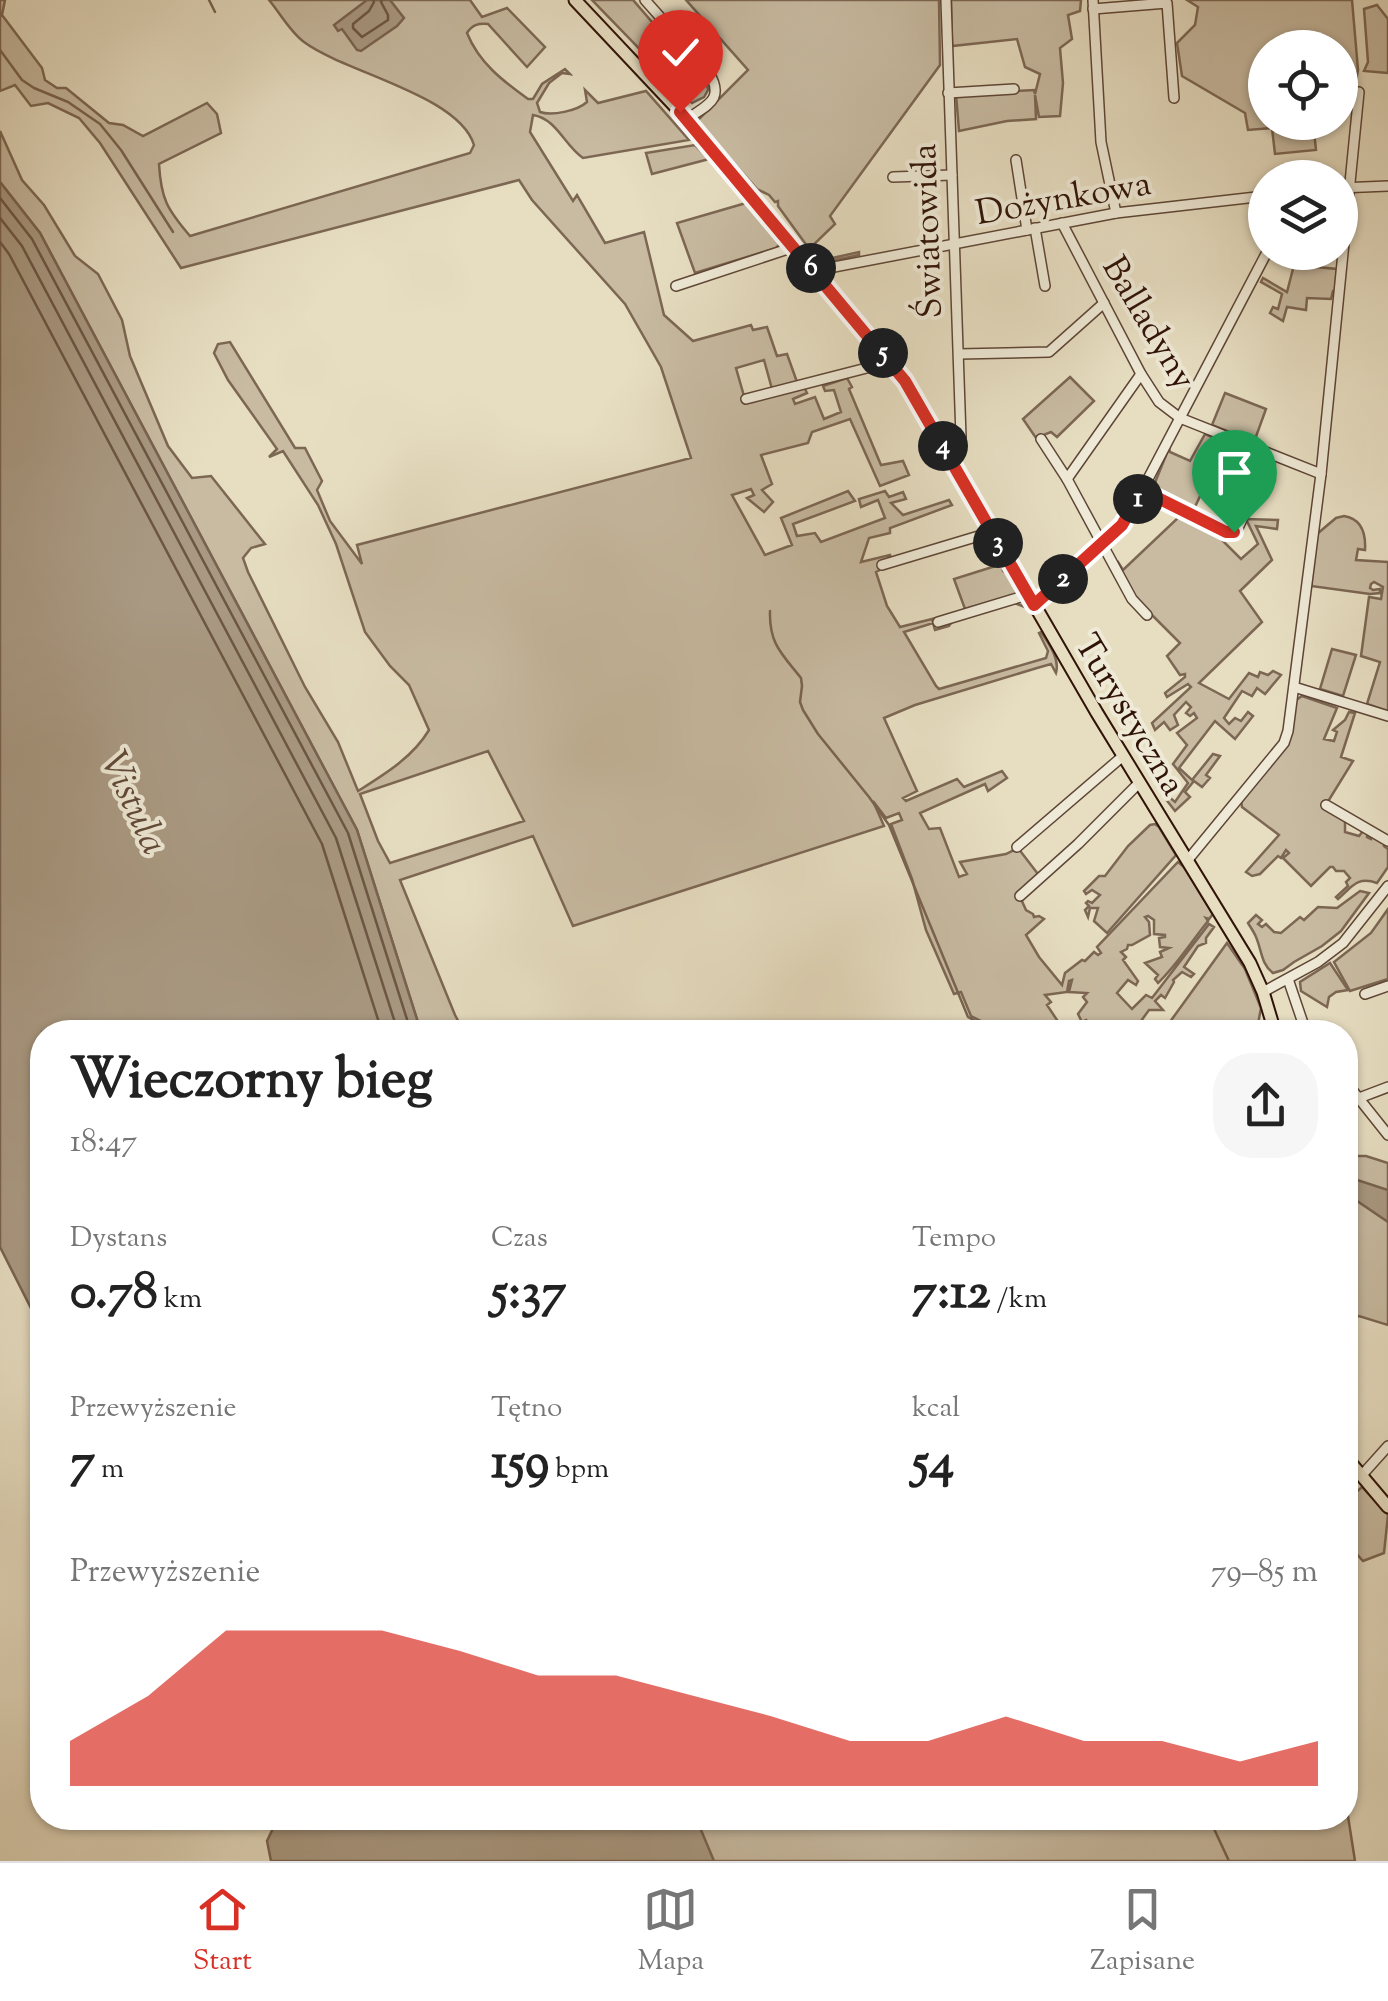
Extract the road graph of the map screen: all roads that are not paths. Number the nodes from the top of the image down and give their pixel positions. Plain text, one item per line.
1 (574, 0) edge
2 (645, 0) edge
3 (946, 0) edge
4 (1093, 5) edge
5 (1014, 88) dead end
6 (1359, 92) dead end
7 (948, 93) junction
8 (1174, 98) dead end
9 (687, 119) junction
10 (1016, 160) dead end
11 (1349, 160) edge
12 (952, 175) junction
13 (893, 177) dead end
14 (1388, 186) edge
15 (1358, 187) edge
16 (1248, 198) edge
17 (1116, 214) junction
18 (1062, 223) junction
19 (1031, 229) junction
20 (954, 244) junction
21 (794, 248) junction
22 (1258, 270) edge
23 (1338, 270) edge
24 (813, 271) junction
25 (676, 286) dead end
26 (1045, 286) dead end
27 (1104, 303) junction
28 (959, 354) junction
29 (890, 362) junction
30 (1141, 374) junction
31 (746, 399) dead end
32 (1180, 418) junction
33 (1041, 439) dead end
34 (947, 452) junction
35 (1321, 474) junction
36 (1067, 479) junction
37 (1142, 490) junction
38 (1245, 513) dead end
39 (992, 532) junction
40 (1101, 545) junction
41 (882, 565) dead end
42 (1030, 600) junction
43 (1147, 616) dead end
44 (938, 622) dead end
45 (1294, 687) junction
46 (1388, 716) edge
47 (1123, 756) junction
48 (1139, 783) junction
49 (1326, 805) dead end
50 (1388, 841) edge
51 (1017, 846) dead end
52 (1187, 861) junction
53 (1388, 886) edge
54 (1020, 896) dead end
55 (1288, 979) junction
56 (1388, 986) edge
57 (1263, 992) junction
58 (1365, 994) dead end
59 (1271, 1020) edge
60 (1302, 1020) edge
61 (1388, 1087) edge
62 (1359, 1098) joint
63 (1388, 1135) edge
64 (1388, 1446) edge
65 (1358, 1471) edge
66 (1362, 1475) junction
67 (1388, 1506) edge

1 - 9 main road, Turystyczna
2 - 9 street
3 - 7 street, Światowida
4 - 8 street
4 - 17 street
5 - 7 street
6 - 11 street
7 - 12 street, Światowida
9 - 21 main road, Turystyczna
10 - 19 street
12 - 13 street
12 - 20 street, Światowida
14 - 15 street
16 - 17 street, Dożynkowa
17 - 18 street, Dożynkowa
18 - 19 street, Dożynkowa
18 - 27 street, Balladyny
19 - 20 street, Dożynkowa
19 - 26 street
20 - 24 street, Dożynkowa
20 - 28 street, Światowida
21 - 24 main road, Turystyczna
21 - 25 street
22 - 32 street
23 - 35 street
24 - 29 main road, Turystyczna
27 - 28 street
27 - 30 street, Balladyny
28 - 34 street, Światowida
29 - 31 street
29 - 34 main road, Turystyczna
30 - 32 street, Balladyny
30 - 36 street
32 - 35 street, Balladyny
32 - 37 street
33 - 36 street
34 - 39 main road, Turystyczna
35 - 45 street
36 - 40 street
37 - 38 street
37 - 40 street
39 - 41 street
39 - 42 main road, Turystyczna
40 - 42 street
40 - 43 street
42 - 44 street
42 - 47 main road, Turystyczna
45 - 46 street
45 - 52 street
47 - 48 main road, Turystyczna
47 - 51 street
48 - 52 main road, Turystyczna
48 - 54 street
49 - 50 street
52 - 57 main road, Turystyczna
53 - 55 street
55 - 57 street
55 - 60 street
56 - 58 street
57 - 59 main road, Turystyczna
61 - 62 street
62 - 63 street
64 - 66 street
65 - 66 main road
66 - 67 main road

